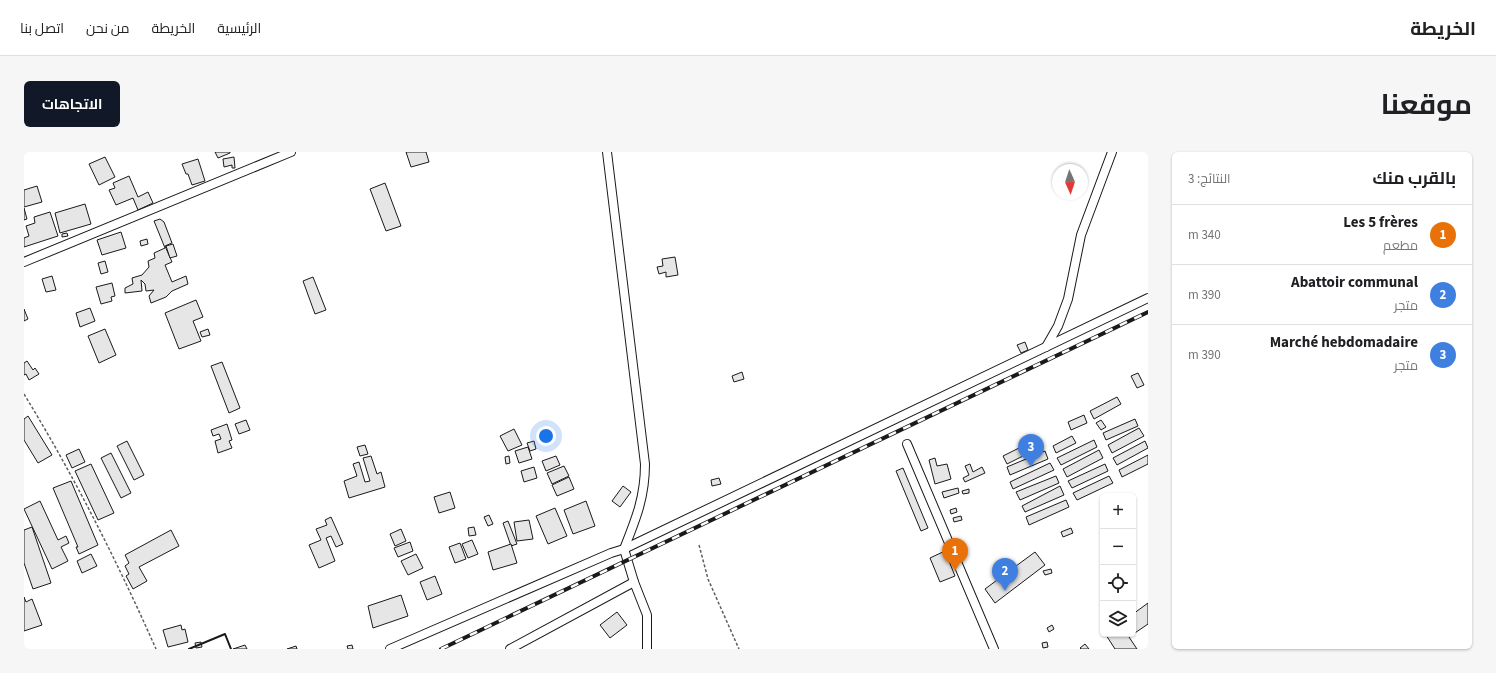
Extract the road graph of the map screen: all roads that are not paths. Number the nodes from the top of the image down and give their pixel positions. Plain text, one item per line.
1 (291, 152) edge
2 (607, 152) edge
3 (1112, 152) edge
4 (24, 262) edge
5 (1148, 298) edge
6 (1046, 347) junction
7 (907, 444) dead end
8 (624, 549) junction
9 (634, 582) junction
10 (390, 649) edge
11 (510, 649) edge
12 (647, 649) edge
13 (994, 649) edge

1 - 4 street
2 - 8 street
3 - 6 street
5 - 6 street
6 - 8 street
7 - 13 street
8 - 9 street
8 - 10 street
9 - 11 street
9 - 12 street

